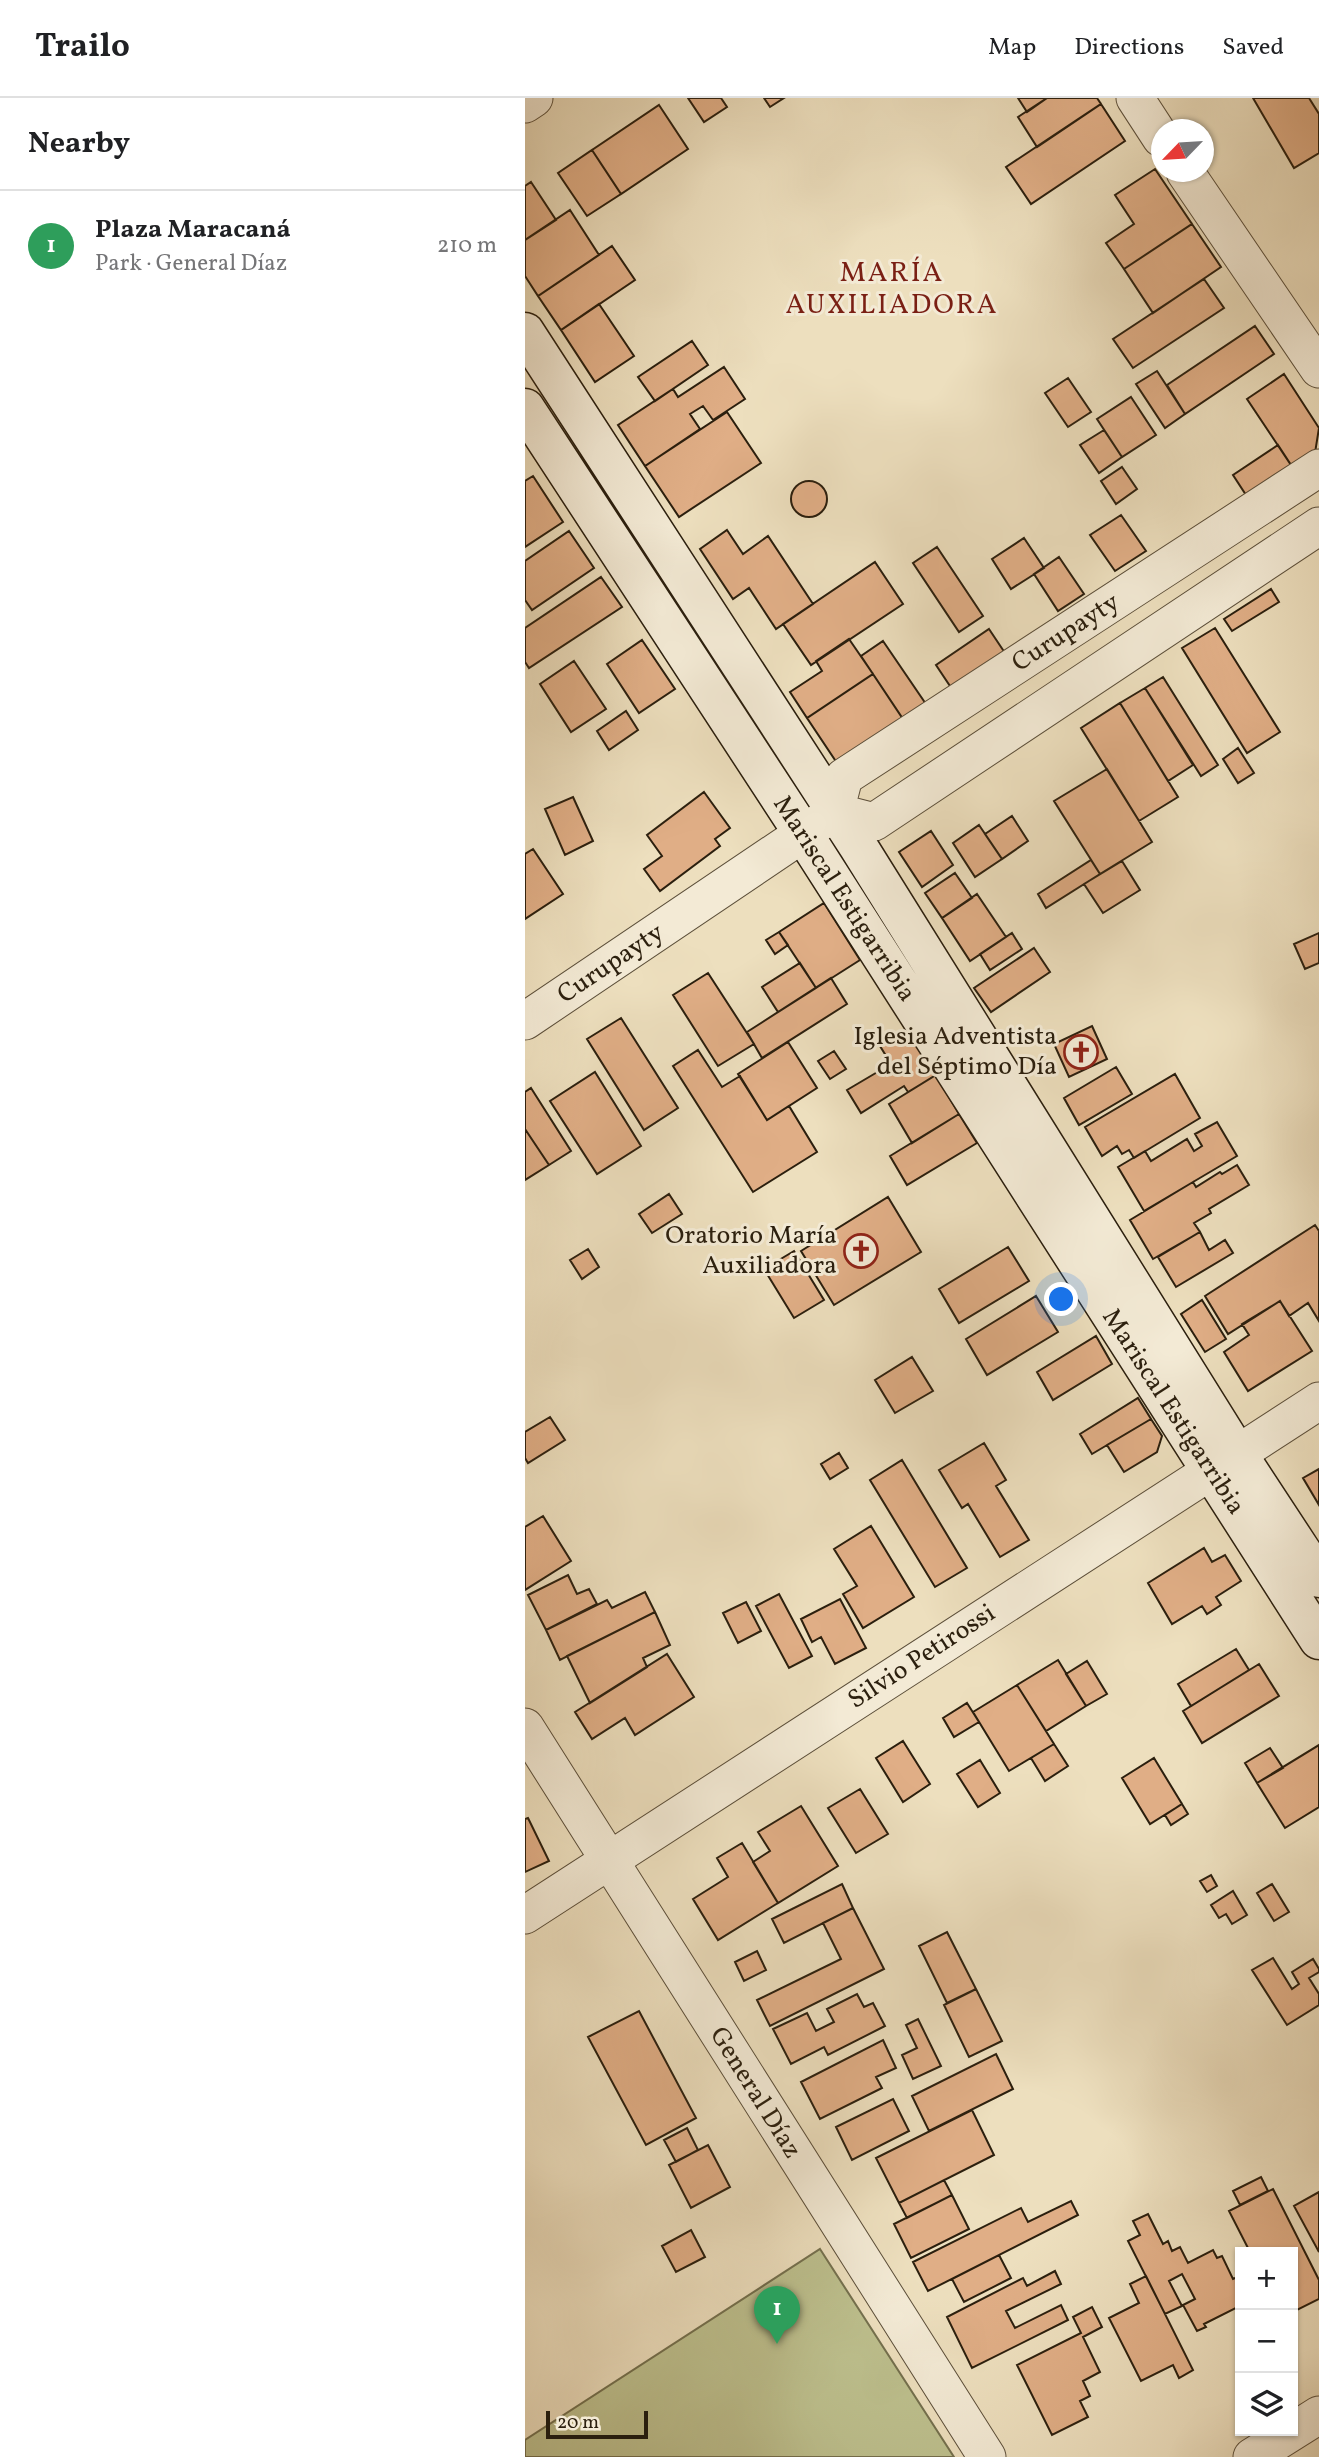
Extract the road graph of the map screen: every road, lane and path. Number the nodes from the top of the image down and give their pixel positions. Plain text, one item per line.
1 (534, 98) edge
2 (1135, 98) edge
3 (525, 104) edge
4 (1151, 123) edge
5 (1192, 182) edge
6 (525, 332) edge
7 (1319, 369) edge
8 (525, 408) edge
9 (1319, 468) edge
10 (1319, 526) edge
11 (835, 812) junction
12 (804, 835) junction
13 (525, 1021) edge
14 (1319, 1401) edge
15 (1224, 1461) junction
16 (1319, 1578) edge
17 (1319, 1640) edge
18 (525, 1727) edge
19 (608, 1861) junction
20 (525, 1915) edge
21 (1319, 2415) edge
22 (987, 2457) edge
23 (1252, 2457) edge

1 - 3 street
2 - 4 street
5 - 7 street
6 - 11 street
8 - 12 street, Mariscal Estigarribia
9 - 11 street, Curupayty
10 - 11 street, Curupayty
11 - 12 street, Curupayty
11 - 15 street
12 - 13 street, Curupayty
12 - 15 street, Mariscal Estigarribia
14 - 15 street, Silvio Petirossi
15 - 16 street
15 - 17 street, Mariscal Estigarribia
15 - 19 street, Silvio Petirossi
18 - 19 street, General Díaz
19 - 20 street, Silvio Petirossi
19 - 22 street, General Díaz
21 - 23 street

